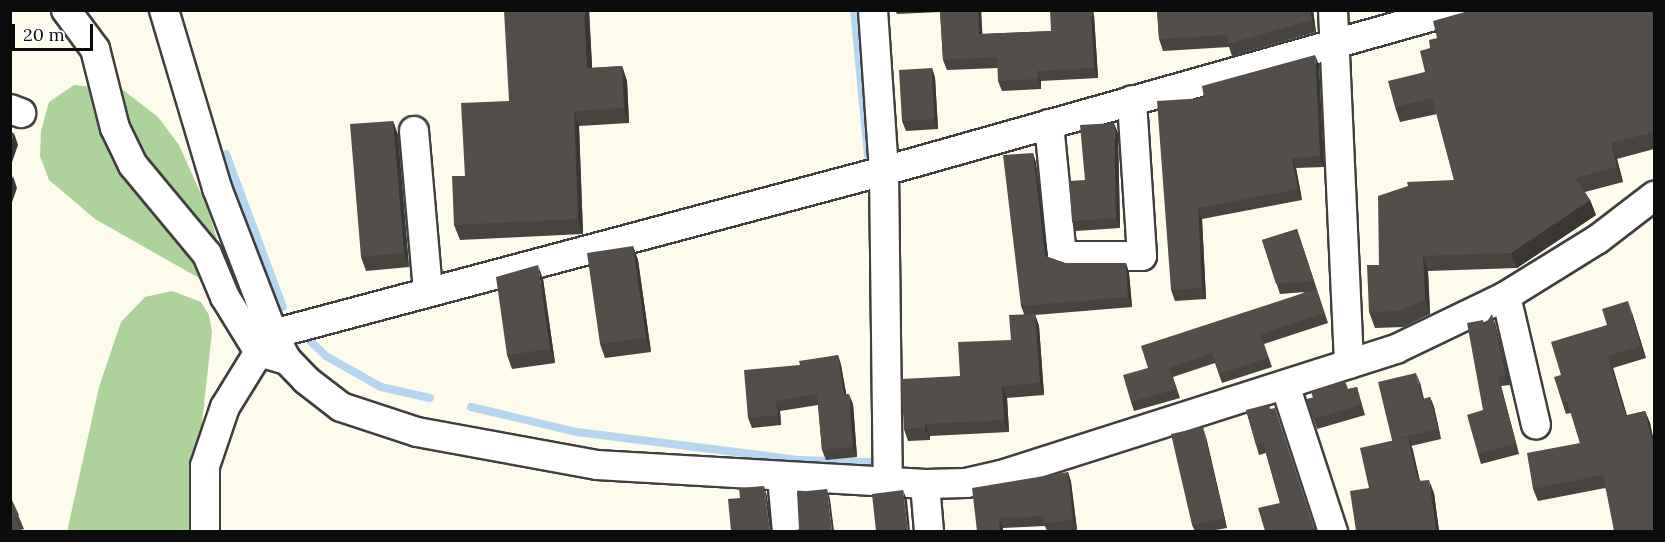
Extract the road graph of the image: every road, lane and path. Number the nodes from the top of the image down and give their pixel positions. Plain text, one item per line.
1 (66, 10) edge
2 (164, 10) edge
3 (873, 10) edge
4 (1333, 10) edge
5 (1455, 10) edge
6 (1335, 43) junction
7 (1132, 100) junction
8 (1049, 124) junction
9 (414, 131) dead end
10 (884, 171) junction
11 (1654, 196) edge
12 (428, 292) junction
13 (1506, 296) junction
14 (266, 343) junction
15 (1349, 364) junction
16 (1285, 385) junction
17 (1536, 425) dead end
18 (782, 477) junction
19 (888, 483) junction
20 (925, 484) junction
21 (205, 531) edge
22 (787, 531) edge
23 (929, 531) edge
24 (1333, 531) edge

1 - 14 street
2 - 14 street
3 - 10 street
4 - 6 street
5 - 6 street
6 - 7 street
6 - 15 street
7 - 8 street
7 - 8 street
8 - 10 street
9 - 12 street
10 - 12 street
10 - 19 street
11 - 13 street
12 - 14 street
13 - 15 street
13 - 17 street
14 - 18 street
14 - 21 street
15 - 16 street
16 - 20 street
16 - 24 street
18 - 19 street
18 - 22 street
19 - 20 street
20 - 23 street

